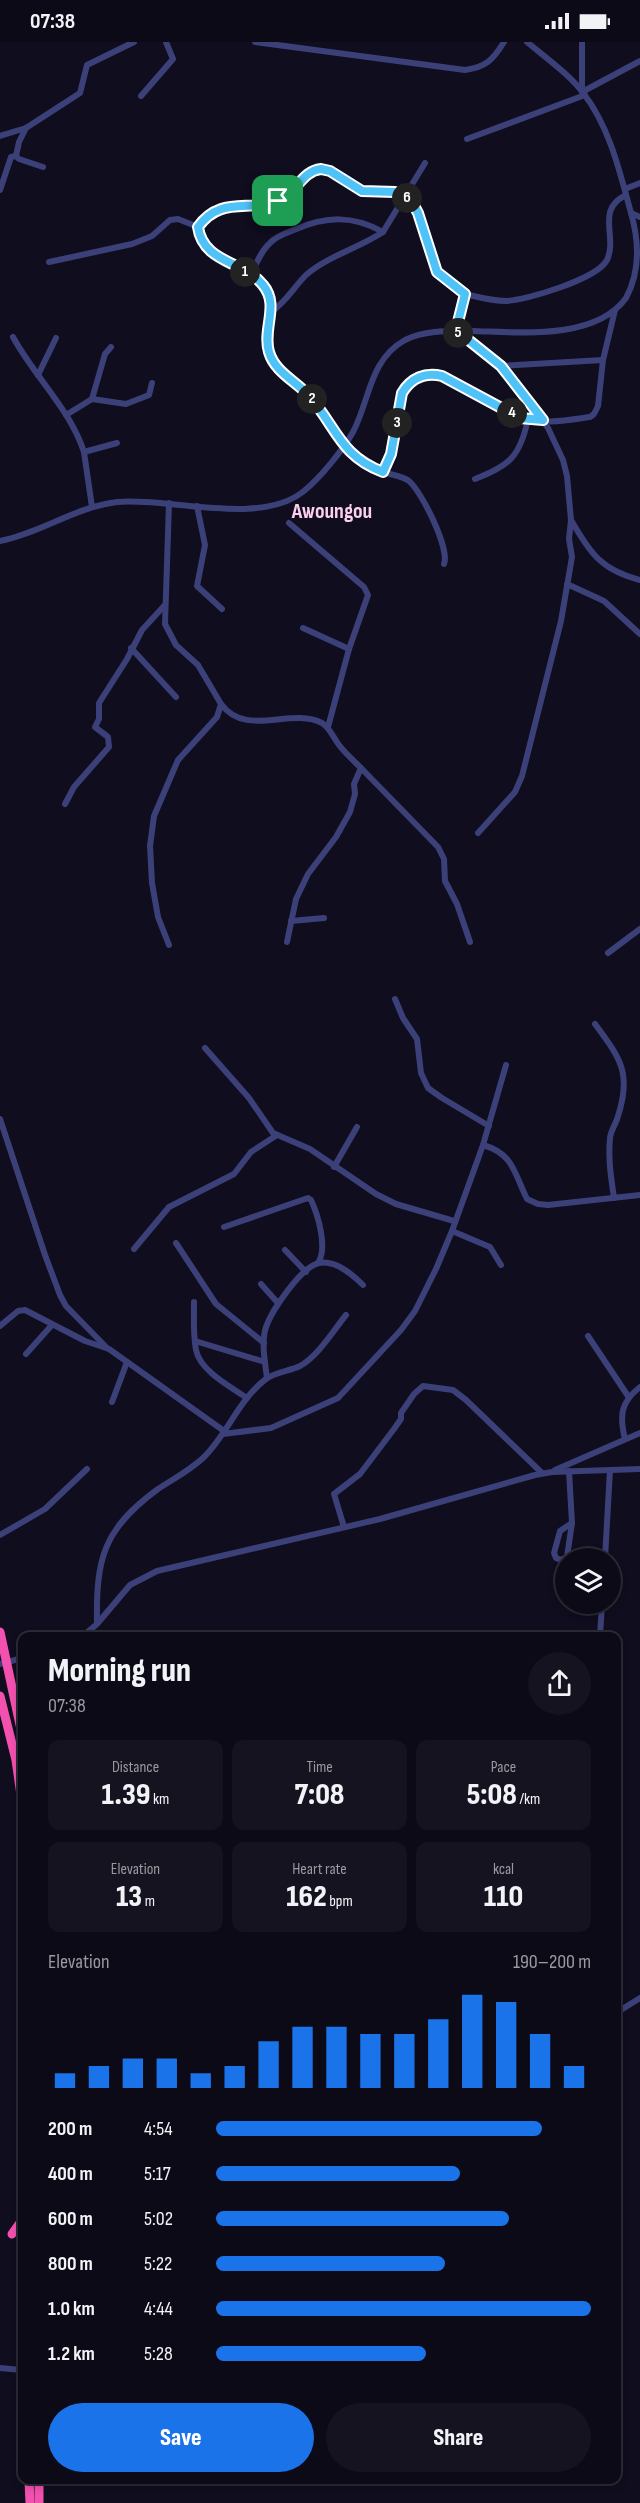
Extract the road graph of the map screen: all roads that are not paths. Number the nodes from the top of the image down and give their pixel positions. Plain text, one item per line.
1 (134, 42) edge
2 (166, 42) edge
3 (255, 42) edge
4 (504, 42) edge
5 (527, 42) edge
6 (582, 42) edge
7 (640, 61) edge
8 (584, 94) junction
9 (141, 96) dead end
10 (26, 128) junction
11 (0, 136) edge
12 (467, 139) dead end
13 (14, 156) junction
14 (425, 163) dead end
15 (42, 167) dead end
16 (640, 183) edge
17 (0, 190) edge
18 (626, 192) junction
19 (406, 197) junction
20 (631, 213) junction
21 (640, 217) edge
22 (198, 227) junction
23 (383, 232) junction
24 (49, 262) dead end
25 (251, 275) junction
26 (640, 288) edge
27 (630, 291) junction
28 (465, 294) junction
29 (615, 310) junction
30 (271, 312) junction
31 (456, 330) junction
32 (13, 337) dead end
33 (56, 338) dead end
34 (111, 347) dead end
35 (603, 360) junction
36 (501, 366) junction
37 (38, 375) junction
38 (152, 383) dead end
39 (92, 399) junction
40 (66, 415) junction
41 (528, 419) junction
42 (543, 420) junction
43 (117, 443) dead end
44 (343, 446) junction
45 (84, 452) junction
46 (383, 472) junction
47 (475, 479) dead end
48 (169, 503) junction
49 (92, 507) junction
50 (197, 507) junction
51 (571, 520) junction
52 (288, 523) dead end
53 (0, 541) edge
54 (444, 564) dead end
55 (640, 580) edge
56 (567, 584) junction
57 (164, 605) junction
58 (222, 609) dead end
59 (303, 628) dead end
60 (640, 634) edge
61 (131, 648) junction
62 (349, 649) junction
63 (176, 697) dead end
64 (221, 704) junction
65 (328, 727) junction
66 (361, 768) junction
67 (65, 804) dead end
68 (478, 833) dead end
69 (324, 918) dead end
70 (291, 921) junction
71 (640, 929) edge
72 (287, 942) dead end
73 (470, 942) dead end
74 (169, 945) dead end
75 (608, 953) dead end
76 (395, 999) dead end
77 (595, 1024) dead end
78 (205, 1048) dead end
79 (506, 1065) dead end
80 (0, 1119) edge
81 (489, 1126) junction
82 (357, 1127) dead end
83 (277, 1135) junction
84 (483, 1145) junction
85 (334, 1167) junction
86 (640, 1195) edge
87 (614, 1198) junction
88 (454, 1221) junction
89 (224, 1227) dead end
90 (452, 1231) junction
91 (176, 1243) dead end
92 (134, 1249) dead end
93 (285, 1250) dead end
94 (318, 1263) junction
95 (501, 1266) dead end
96 (306, 1272) junction
97 (261, 1284) dead end
98 (363, 1285) dead end
99 (194, 1302) dead end
100 (278, 1302) junction
101 (346, 1315) dead end
102 (0, 1326) edge
103 (51, 1326) junction
104 (588, 1336) dead end
105 (195, 1341) junction
106 (264, 1343) junction
107 (109, 1349) junction
108 (26, 1354) dead end
109 (127, 1362) junction
110 (266, 1362) junction
111 (267, 1378) junction
112 (640, 1387) edge
113 (628, 1396) junction
114 (247, 1398) junction
115 (112, 1402) dead end
116 (223, 1433) junction
117 (640, 1433) edge
118 (625, 1438) junction
119 (87, 1469) dead end
120 (640, 1469) edge
121 (610, 1470) junction
122 (569, 1471) junction
123 (552, 1472) junction
124 (542, 1473) junction
125 (572, 1523) junction
126 (344, 1527) junction
127 (0, 1535) edge
128 (606, 1548) edge
129 (601, 1614) edge
130 (97, 1624) junction
131 (0, 1632) edge
132 (88, 1632) edge
133 (600, 1632) edge
134 (4, 1663) edge
135 (0, 1696) edge
136 (18, 1718) edge
137 (18, 1774) edge
138 (638, 2002) edge
139 (621, 2010) edge
140 (18, 2226) edge
141 (12, 2234) dead end
142 (0, 2368) edge
143 (18, 2370) edge
144 (30, 2484) edge
145 (39, 2484) edge
146 (30, 2503) edge
147 (39, 2503) edge

1 - 10 street
2 - 9 street
3 - 4 street
5 - 8 street
6 - 8 street
7 - 8 street
8 - 12 street
8 - 18 street
10 - 11 street
10 - 13 street
13 - 15 street
13 - 17 street
14 - 19 street
16 - 18 street
18 - 20 street
18 - 28 street
19 - 22 street
19 - 23 street
19 - 28 street
20 - 21 street
20 - 27 street
22 - 24 street
22 - 25 street
23 - 25 street
23 - 30 street
25 - 30 street
26 - 27 street
27 - 29 street
28 - 31 street
29 - 31 street
29 - 35 street
30 - 44 street
31 - 36 street
31 - 44 street
32 - 37 street
33 - 37 street
34 - 39 street
35 - 36 street
35 - 42 street
36 - 42 street
37 - 40 street
38 - 39 street
39 - 40 street
40 - 45 street
41 - 42 street
41 - 46 street
41 - 47 street
42 - 51 street
43 - 45 street
44 - 46 street
44 - 50 street
45 - 49 street
46 - 54 street
48 - 49 street
48 - 50 street
48 - 57 street
49 - 53 street
50 - 58 street
51 - 55 street
51 - 56 street
52 - 62 street
56 - 60 street
56 - 68 street
57 - 61 street
57 - 64 street
59 - 62 street
61 - 63 street
61 - 67 street
62 - 65 street
64 - 65 street
64 - 74 street
65 - 66 street
66 - 70 street
66 - 73 street
69 - 70 street
70 - 72 street
71 - 75 street
76 - 81 street
77 - 87 street
78 - 83 street
79 - 81 street
80 - 107 street
81 - 84 street
82 - 85 street
83 - 85 street
83 - 92 street
84 - 87 street
84 - 88 street
85 - 88 street
86 - 87 street
88 - 90 street
89 - 94 street
90 - 95 street
90 - 116 street
91 - 106 street
93 - 96 street
94 - 96 street
94 - 98 street
96 - 100 street
97 - 100 street
99 - 105 street
100 - 106 street
101 - 111 street
102 - 103 street
103 - 107 street
103 - 108 street
104 - 113 street
105 - 110 street
105 - 114 street
106 - 110 street
107 - 109 street
109 - 115 street
109 - 116 street
110 - 111 street
111 - 114 street
112 - 113 street
113 - 118 street
114 - 116 street
116 - 130 street
117 - 118 street
118 - 123 street
119 - 127 street
120 - 121 street
121 - 122 street
121 - 128 street
122 - 123 street
122 - 125 street
123 - 124 street
124 - 126 street
124 - 126 street
125 - 125 street
126 - 130 street
129 - 133 street
130 - 132 street
131 - 134 highway
134 - 136 highway
135 - 137 highway
138 - 139 street
140 - 141 highway
142 - 143 street
144 - 146 highway
145 - 147 highway

